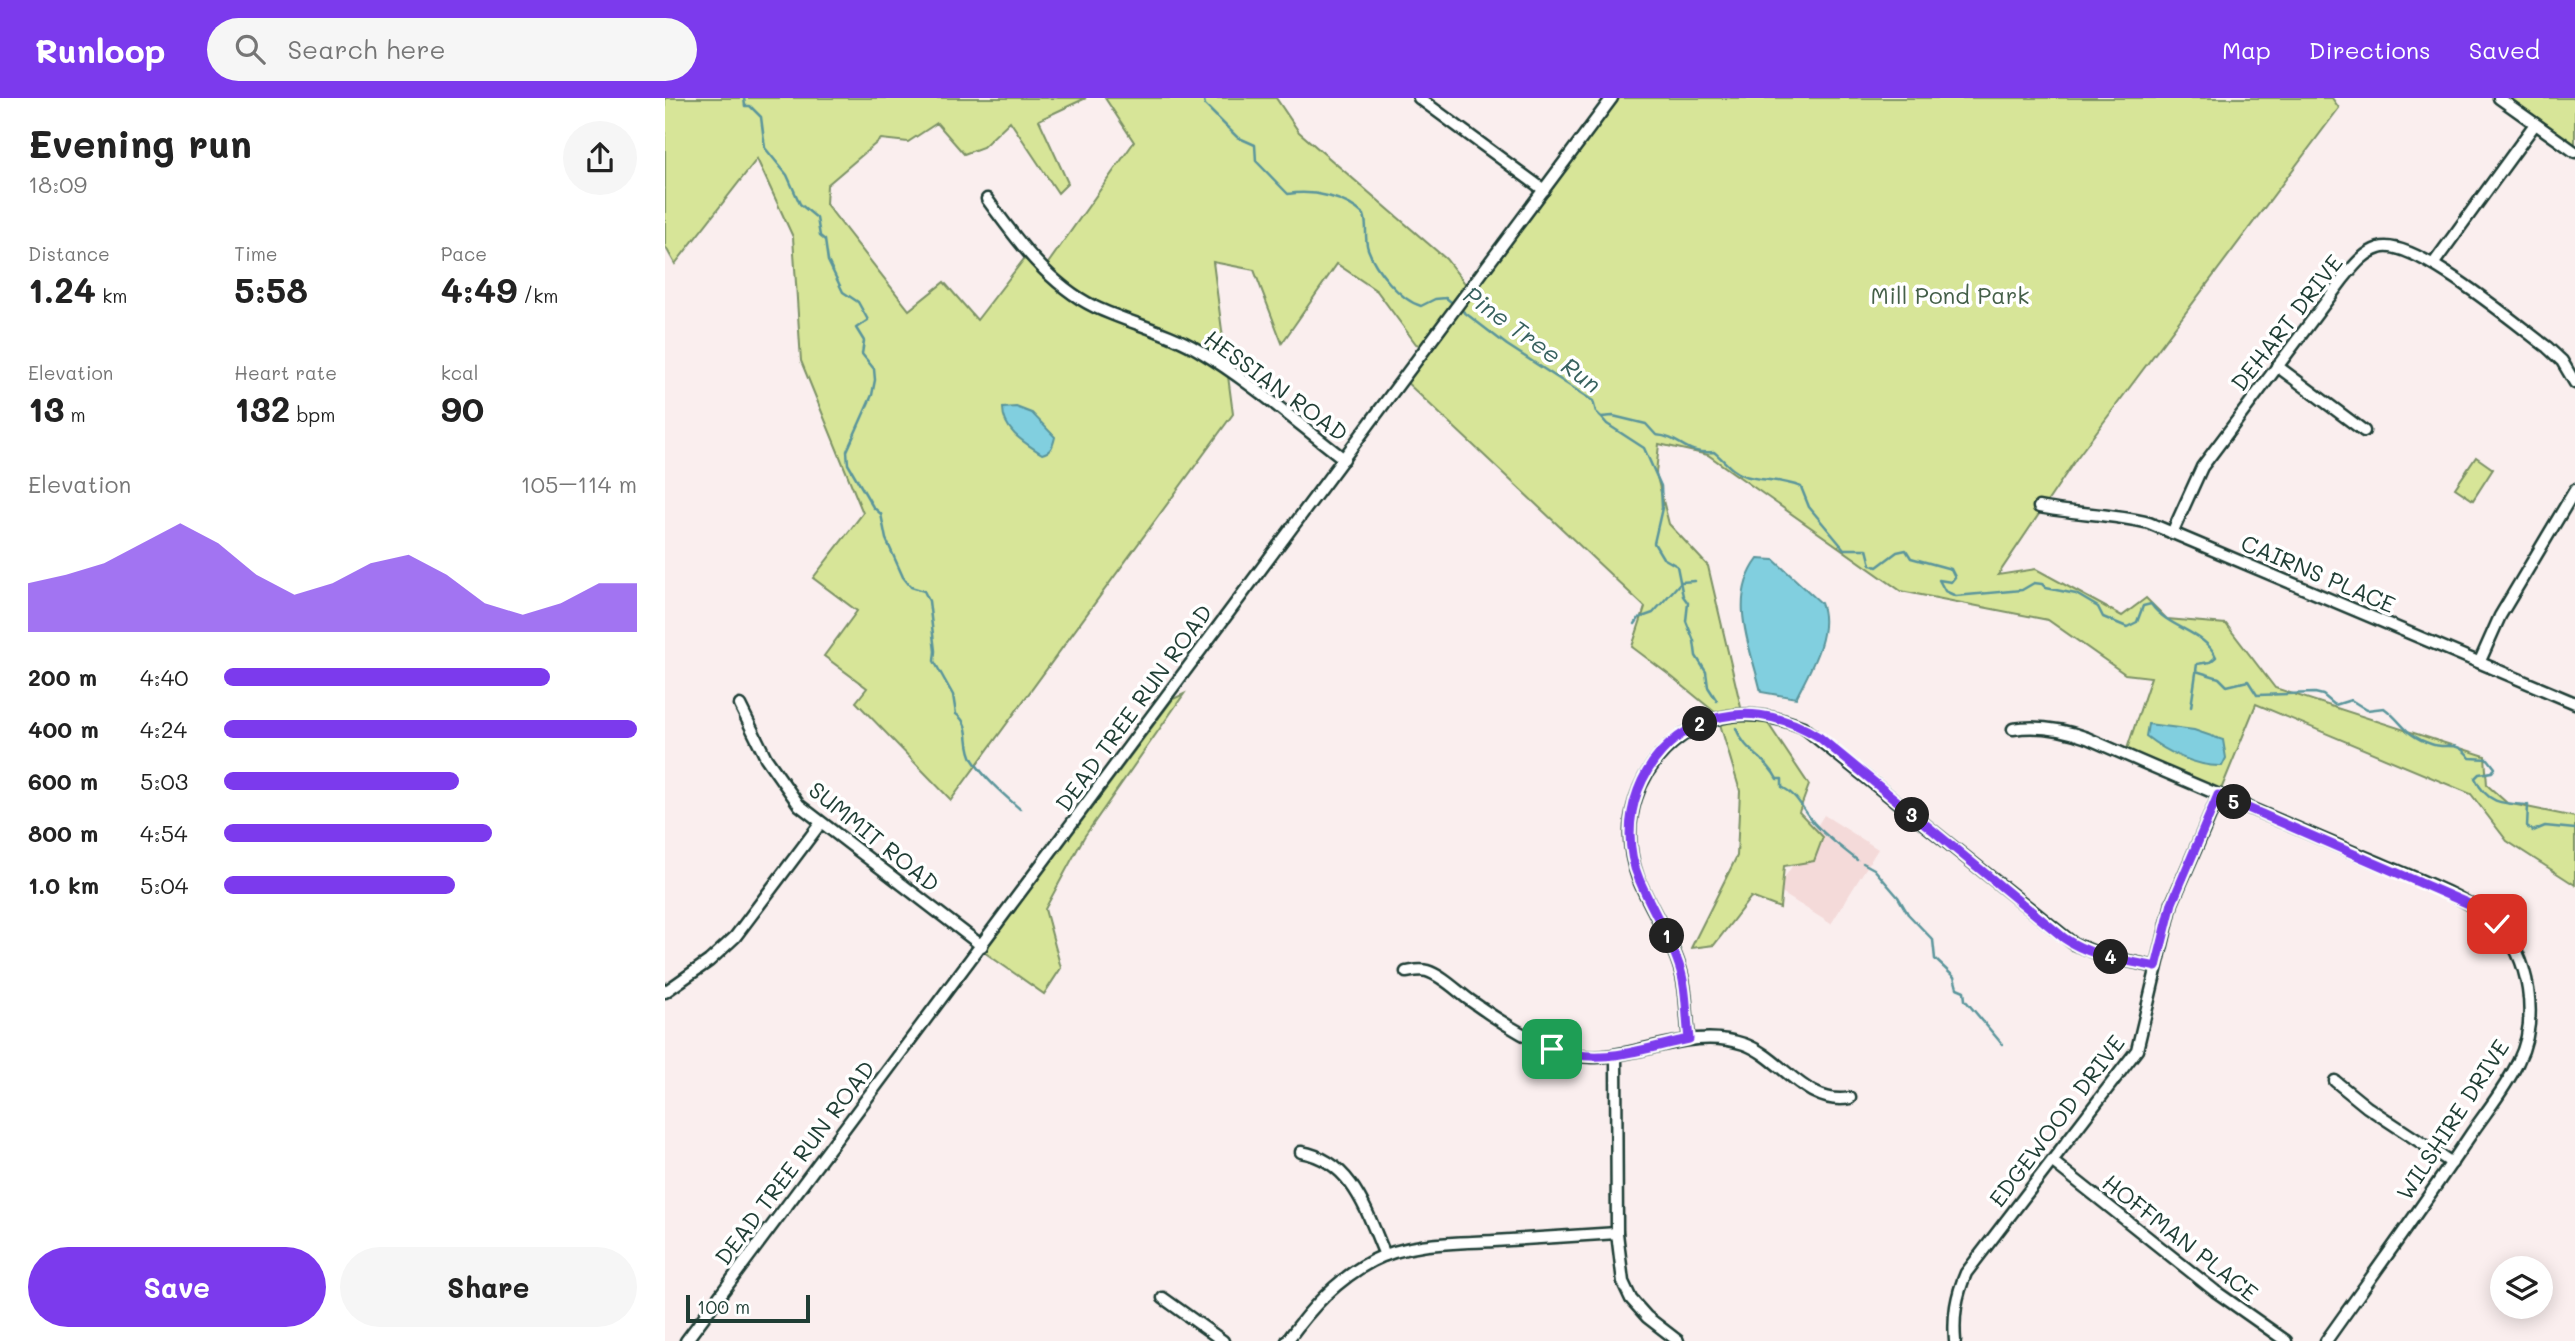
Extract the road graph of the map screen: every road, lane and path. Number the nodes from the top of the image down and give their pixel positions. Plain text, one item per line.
1 (1419, 98) edge
2 (1612, 98) edge
3 (2499, 98) edge
4 (2535, 124) junction
5 (2575, 152) edge
6 (1544, 190) junction
7 (987, 199) dead end
8 (2434, 263) junction
9 (2277, 366) junction
10 (2575, 383) edge
11 (2364, 431) dead end
12 (1344, 458) junction
13 (2575, 490) edge
14 (2039, 507) dead end
15 (2172, 533) junction
16 (2480, 661) junction
17 (2575, 703) edge
18 (740, 705) dead end
19 (2013, 729) dead end
20 (2218, 795) junction
21 (820, 824) junction
22 (982, 946) junction
23 (2156, 967) junction
24 (1406, 972) dead end
25 (665, 992) edge
26 (1689, 1039) junction
27 (1616, 1057) junction
28 (2335, 1081) dead end
29 (1850, 1098) dead end
30 (1301, 1152) dead end
31 (2053, 1162) junction
32 (2452, 1163) junction
33 (1617, 1233) junction
34 (1385, 1255) junction
35 (1163, 1298) dead end
36 (686, 1341) edge
37 (1223, 1341) edge
38 (1287, 1341) edge
39 (1678, 1341) edge
40 (1955, 1341) edge
41 (2286, 1341) edge
42 (2326, 1341) edge

1 - 6 street
2 - 6 street, DEAD TREE RUN ROAD
3 - 4 street
4 - 5 street
4 - 8 street
6 - 12 street, DEAD TREE RUN ROAD
7 - 12 street, HESSIAN ROAD
8 - 9 street, DEHART DRIVE
8 - 10 street, DEHART DRIVE
9 - 11 street
9 - 15 street, DEHART DRIVE
12 - 22 street, DEAD TREE RUN ROAD
13 - 16 street
14 - 15 street, CAIRNS PLACE
15 - 16 street, CAIRNS PLACE
16 - 17 street, CAIRNS PLACE
18 - 21 street, SUMMIT ROAD
19 - 20 street, WILSHIRE DRIVE
20 - 23 street, EDGEWOOD DRIVE
20 - 32 street, WILSHIRE DRIVE
21 - 22 street, SUMMIT ROAD
21 - 25 street
22 - 36 street, DEAD TREE RUN ROAD
23 - 26 street
23 - 31 street, EDGEWOOD DRIVE
24 - 27 street
26 - 27 street
26 - 29 street
27 - 33 street
28 - 32 street
30 - 34 street
31 - 40 street, EDGEWOOD DRIVE
31 - 41 street, HOFFMAN PLACE
32 - 42 street, WILSHIRE DRIVE
33 - 34 street
33 - 39 street
34 - 38 street
35 - 37 street

